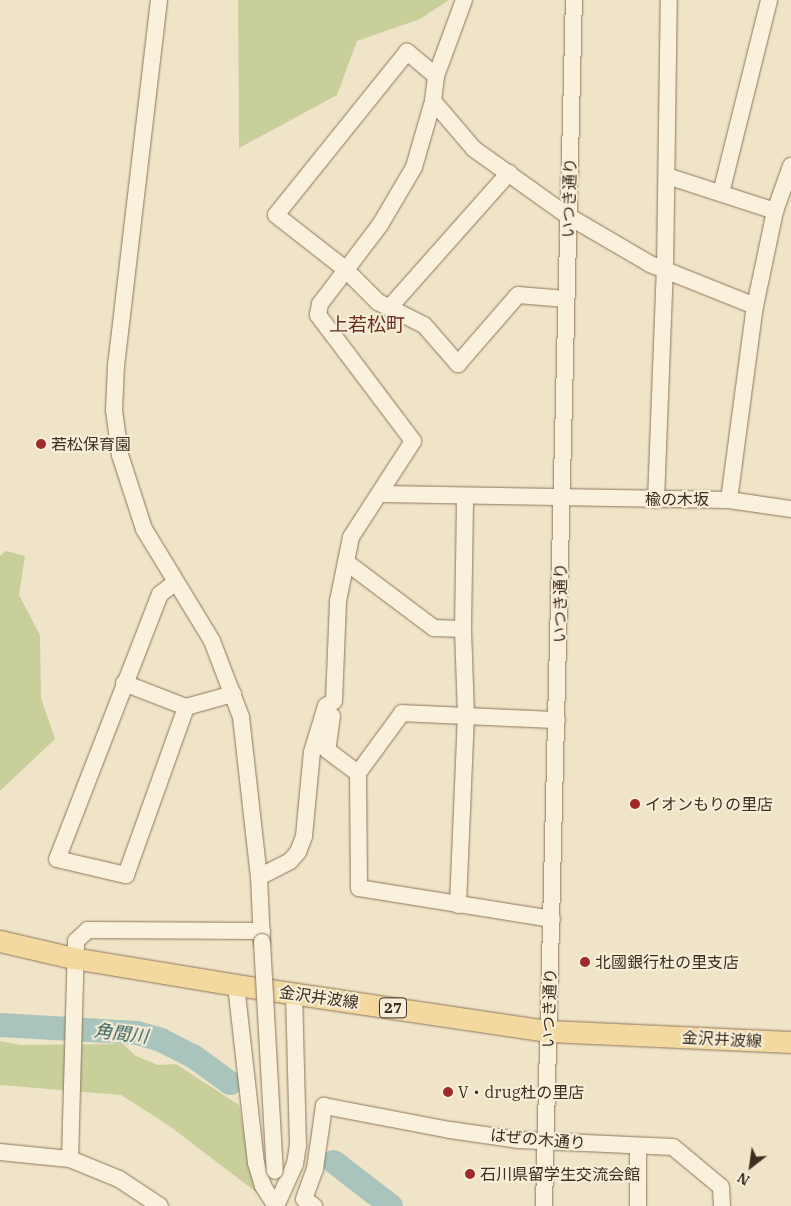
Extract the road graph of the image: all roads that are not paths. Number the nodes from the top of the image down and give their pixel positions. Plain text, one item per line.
1 (159, 0) edge
2 (464, 0) edge
3 (574, 0) edge
4 (669, 0) edge
5 (769, 0) edge
6 (436, 76) junction
7 (433, 101) junction
8 (791, 166) edge
9 (509, 173) junction
10 (667, 176) junction
11 (721, 193) junction
12 (774, 210) junction
13 (568, 216) junction
14 (345, 269) junction
15 (665, 270) junction
16 (566, 299) junction
17 (755, 306) junction
18 (389, 308) junction
19 (382, 494) junction
20 (465, 496) junction
21 (563, 498) junction
22 (656, 500) junction
23 (729, 500) junction
24 (791, 509) edge
25 (346, 562) junction
26 (176, 582) junction
27 (463, 629) junction
28 (124, 683) junction
29 (232, 694) junction
30 (334, 700) junction
31 (186, 707) junction
32 (466, 715) junction
33 (557, 720) junction
34 (358, 773) junction
35 (259, 877) junction
36 (458, 905) junction
37 (552, 920) junction
38 (262, 937) junction
39 (0, 941) edge
40 (73, 958) junction
41 (236, 985) junction
42 (294, 994) junction
43 (548, 1031) junction
44 (791, 1042) edge
45 (545, 1142) junction
46 (638, 1146) junction
47 (0, 1152) edge
48 (70, 1159) junction
49 (160, 1206) edge
50 (276, 1206) edge
51 (314, 1206) edge
52 (544, 1206) edge
53 (638, 1206) edge
54 (722, 1206) edge

1 - 26 street
2 - 6 street
3 - 13 street, いつき通り
4 - 10 street
5 - 11 street
6 - 7 street
6 - 14 street
7 - 9 street
7 - 14 street
8 - 12 street
9 - 13 street
9 - 18 street
10 - 11 street
10 - 15 street
11 - 12 street
12 - 17 street
13 - 15 street
13 - 16 street, いつき通り
14 - 18 street
14 - 19 street
15 - 17 street
15 - 22 street
16 - 18 street
16 - 21 street, いつき通り
17 - 23 street
19 - 20 street, 楡の木坂
19 - 25 street
20 - 21 street, 楡の木坂
20 - 27 street
21 - 22 street, 楡の木坂
21 - 33 street, いつき通り
22 - 23 street, 楡の木坂
23 - 24 street, 楡の木坂
25 - 27 street
25 - 30 street
26 - 28 street
26 - 29 street
27 - 32 street
28 - 31 street
28 - 31 street
29 - 31 street
29 - 35 street
30 - 34 street
30 - 35 street
32 - 33 street
32 - 34 street
32 - 36 street
33 - 37 street, いつき通り
34 - 36 street
35 - 38 street
36 - 37 street
37 - 43 street, いつき通り
38 - 40 street
38 - 50 street, bridge
39 - 40 main road, 金沢井波線 / 27
40 - 41 main road, 金沢井波線 / 27
40 - 48 street
41 - 42 main road, 金沢井波線 / 27
41 - 50 street
42 - 43 main road, 金沢井波線 / 27
42 - 50 street
43 - 44 main road, 金沢井波線 / 27
43 - 45 street, いつき通り
45 - 46 street, はぜの木通り
45 - 51 street, はぜの木通り
45 - 52 street, いつき通り
46 - 53 street
46 - 54 street, はぜの木通り
47 - 48 street
48 - 49 street

